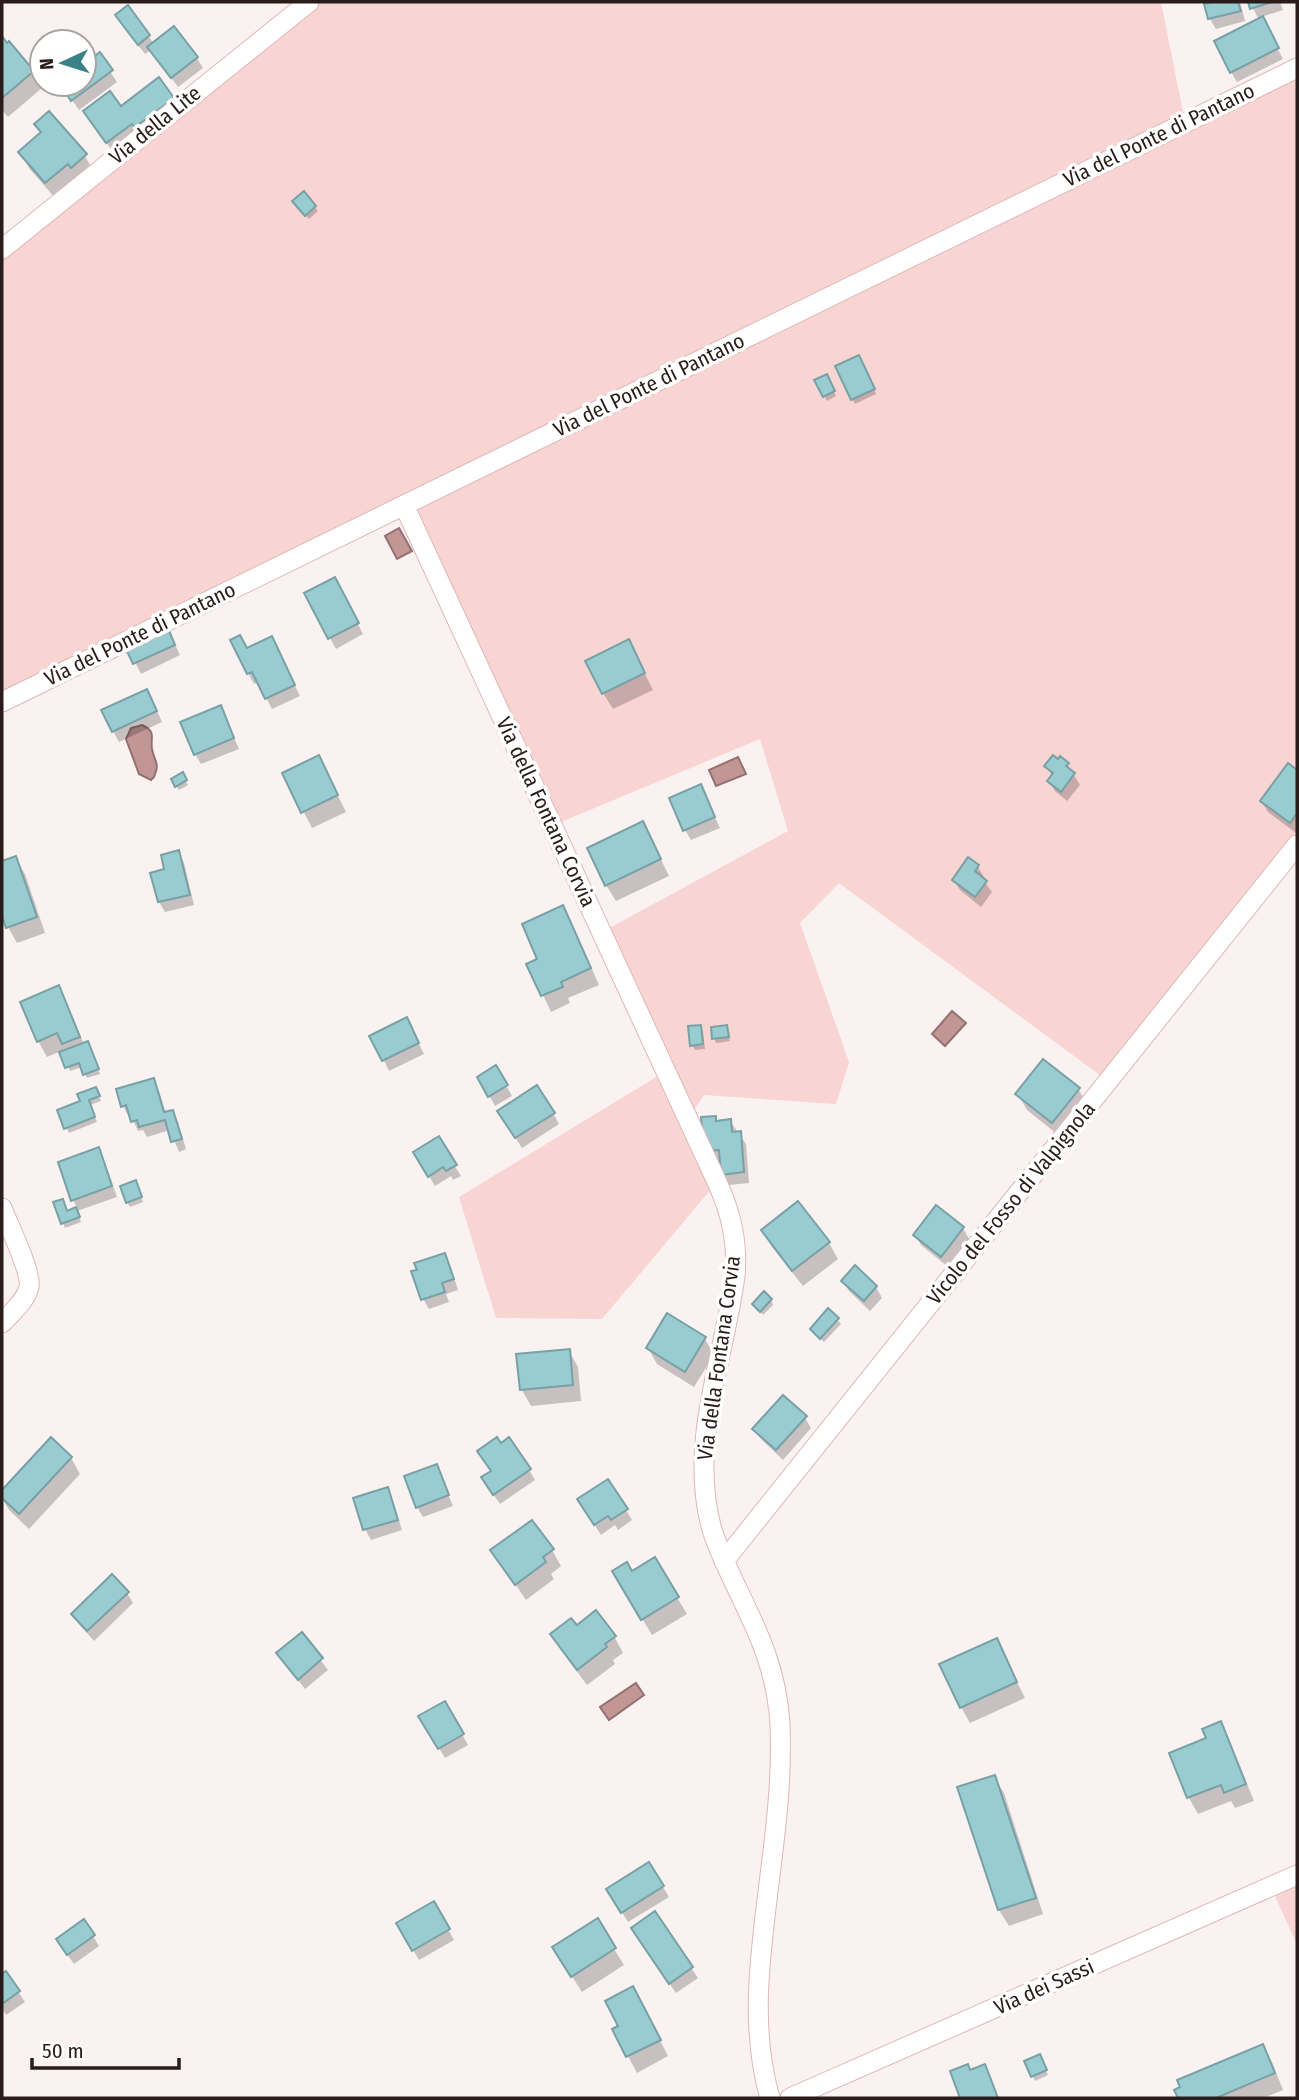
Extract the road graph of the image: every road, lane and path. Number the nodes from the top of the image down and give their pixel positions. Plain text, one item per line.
1 (309, 2) edge
2 (1297, 68) edge
3 (2, 249) edge
4 (404, 505) junction
5 (2, 702) edge
6 (1297, 845) edge
7 (2, 1208) edge
8 (2, 1323) edge
9 (724, 1561) junction
10 (1297, 1875) edge
11 (770, 2098) edge
12 (790, 2098) edge

1 - 3 street, Via della Lite
2 - 4 street, Via del Ponte di Pantano
4 - 5 street, Via del Ponte di Pantano
4 - 9 street, Via della Fontana Corvia
6 - 9 street, Vicolo del Fosso di Valpignola
7 - 8 street
9 - 11 street, Via della Fontana Corvia
10 - 12 street, Via dei Sassi

